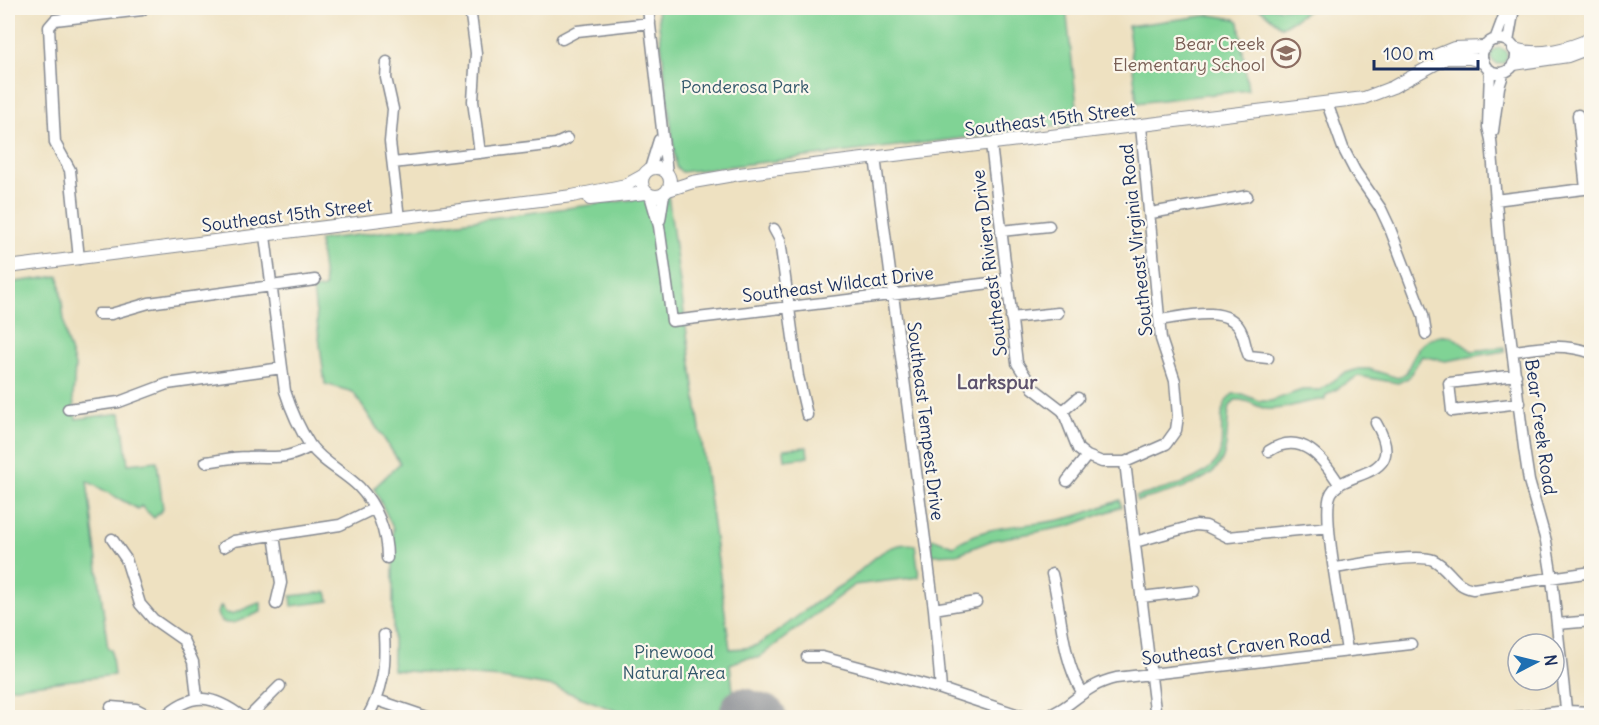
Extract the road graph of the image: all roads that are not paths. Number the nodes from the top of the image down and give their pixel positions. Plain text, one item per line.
1 (470, 8) edge
2 (648, 8) edge
3 (1507, 8) edge
4 (1514, 8) edge
5 (142, 10) dead end
6 (650, 23) junction
7 (1592, 38) edge
8 (562, 39) dead end
9 (1490, 43) junction
10 (1511, 45) junction
11 (1592, 47) edge
12 (387, 62) dead end
13 (1486, 66) junction
14 (1509, 68) junction
15 (1408, 78) junction
16 (1327, 103) junction
17 (1578, 115) dead end
18 (1141, 126) junction
19 (660, 131) junction
20 (567, 139) dead end
21 (1491, 140) junction
22 (991, 144) junction
23 (480, 153) junction
24 (875, 157) junction
25 (393, 163) junction
26 (647, 172) junction
27 (668, 175) junction
28 (693, 182) junction
29 (1589, 188) edge
30 (666, 192) junction
31 (648, 194) junction
32 (572, 196) junction
33 (1247, 196) dead end
34 (1495, 200) junction
35 (1151, 213) junction
36 (399, 218) junction
37 (659, 226) junction
38 (1049, 226) dead end
39 (774, 229) dead end
40 (1001, 231) junction
41 (265, 236) junction
42 (79, 259) junction
43 (8, 267) edge
44 (315, 280) dead end
45 (1007, 281) junction
46 (271, 287) junction
47 (893, 293) junction
48 (790, 307) junction
49 (1058, 313) dead end
50 (98, 314) dead end
51 (1011, 318) junction
52 (1160, 320) junction
53 (1426, 334) dead end
54 (1514, 351) junction
55 (1592, 353) edge
56 (1268, 358) dead end
57 (282, 368) junction
58 (1516, 375) junction
59 (1078, 398) dead end
60 (1520, 403) junction
61 (68, 409) dead end
62 (1063, 411) junction
63 (807, 415) dead end
64 (1376, 423) dead end
65 (311, 446) junction
66 (1269, 451) dead end
67 (1087, 456) junction
68 (206, 462) dead end
69 (1125, 462) junction
70 (1067, 481) dead end
71 (1339, 484) junction
72 (373, 509) junction
73 (1329, 527) junction
74 (274, 535) junction
75 (112, 539) dead end
76 (1136, 542) junction
77 (223, 547) dead end
78 (387, 558) dead end
79 (1335, 568) junction
80 (1592, 572) edge
81 (1052, 574) dead end
82 (1552, 578) junction
83 (1194, 591) dead end
84 (1141, 597) junction
85 (976, 602) dead end
86 (276, 604) dead end
87 (934, 609) junction
88 (1592, 621) edge
89 (1557, 624) junction
90 (384, 636) dead end
91 (1411, 644) dead end
92 (1347, 651) junction
93 (807, 657) dead end
94 (1151, 674) junction
95 (280, 686) dead end
96 (941, 689) junction
97 (1082, 692) junction
98 (197, 697) junction
99 (377, 700) junction
100 (111, 707) dead end
101 (1592, 712) edge
102 (1567, 714) edge
103 (1061, 715) edge
104 (154, 717) edge
105 (162, 717) edge
106 (246, 717) edge
107 (367, 717) edge
108 (430, 717) edge
109 (1042, 717) edge
110 (1156, 717) edge
111 (1510, 717) edge

1 - 23 street
2 - 6 street
3 - 9 street
4 - 10 street
5 - 42 street
6 - 8 street
6 - 19 street
7 - 10 main road
9 - 10 street
9 - 13 street, Bear Creek Road
9 - 15 main road, Southeast 15th Street
10 - 14 street, Bear Creek Road
11 - 14 main road
12 - 25 street
13 - 14 street
13 - 15 main road, Southeast 15th Street
13 - 21 street, Bear Creek Road
14 - 21 street, Bear Creek Road
15 - 16 main road, Southeast 15th Street
16 - 18 main road, Southeast 15th Street
16 - 53 street
17 - 29 street
18 - 22 main road, Southeast 15th Street
18 - 35 street, Southeast Virginia Road
19 - 26 street
19 - 27 street
20 - 23 street
21 - 34 street, Bear Creek Road
22 - 24 main road, Southeast 15th Street
22 - 40 street, Southeast Riviera Drive
23 - 25 street
24 - 28 main road, Southeast 15th Street
24 - 47 street, Southeast Tempest Drive
25 - 36 street
26 - 27 main road
26 - 31 main road
26 - 32 main road, Southeast 15th Street
27 - 28 main road, Southeast 15th Street
27 - 30 main road
28 - 30 main road, Southeast 15th Street
29 - 34 street
30 - 31 main road
30 - 37 street
31 - 32 main road, Southeast 15th Street
31 - 37 street
32 - 36 main road, Southeast 15th Street
33 - 35 street
34 - 54 street, Bear Creek Road
35 - 52 street, Southeast Virginia Road
36 - 41 main road, Southeast 15th Street
37 - 48 street, Southeast Wildcat Drive
38 - 40 street
39 - 48 street
40 - 45 street, Southeast Riviera Drive
41 - 42 main road, Southeast 15th Street
41 - 46 street
42 - 43 main road, Southeast 15th Street
44 - 46 street
45 - 47 street, Southeast Wildcat Drive
45 - 51 street, Southeast Riviera Drive
46 - 50 street
46 - 57 street
47 - 48 street, Southeast Wildcat Drive
47 - 87 street, Southeast Tempest Drive
48 - 63 street
49 - 51 street
51 - 62 street, Southeast Riviera Drive
52 - 56 street
52 - 69 street, Southeast Virginia Road
54 - 55 street
54 - 58 street, Bear Creek Road
57 - 61 street
57 - 65 street
58 - 60 street, Bear Creek Road
58 - 60 street
59 - 62 street
60 - 82 street, Bear Creek Road
62 - 67 street
64 - 71 street
65 - 68 street
65 - 72 street
66 - 71 street
67 - 69 street
67 - 70 street
69 - 76 street
71 - 73 street, Southeast Craven Road
72 - 74 street
72 - 78 street
73 - 76 street
73 - 79 street, Southeast Craven Road
74 - 77 street
74 - 86 street
75 - 98 street
76 - 84 street
79 - 82 street
79 - 92 street, Southeast Craven Road
80 - 82 street
81 - 97 street
82 - 89 street, Bear Creek Road
83 - 84 street
84 - 94 street
85 - 87 street
87 - 96 street, Southeast Tempest Drive
88 - 89 street
89 - 102 street, Bear Creek Road
90 - 99 street
91 - 92 street
92 - 94 street, Southeast Craven Road
93 - 96 street, Southeast Craven Road
94 - 97 street, Southeast Craven Road
94 - 110 street
95 - 106 street
96 - 109 street, Southeast Craven Road
97 - 103 street, Southeast Craven Road
98 - 105 street
98 - 106 street
99 - 107 street
99 - 108 street
100 - 104 street
101 - 102 street
102 - 111 street
103 - 109 street, Southeast Craven Road

